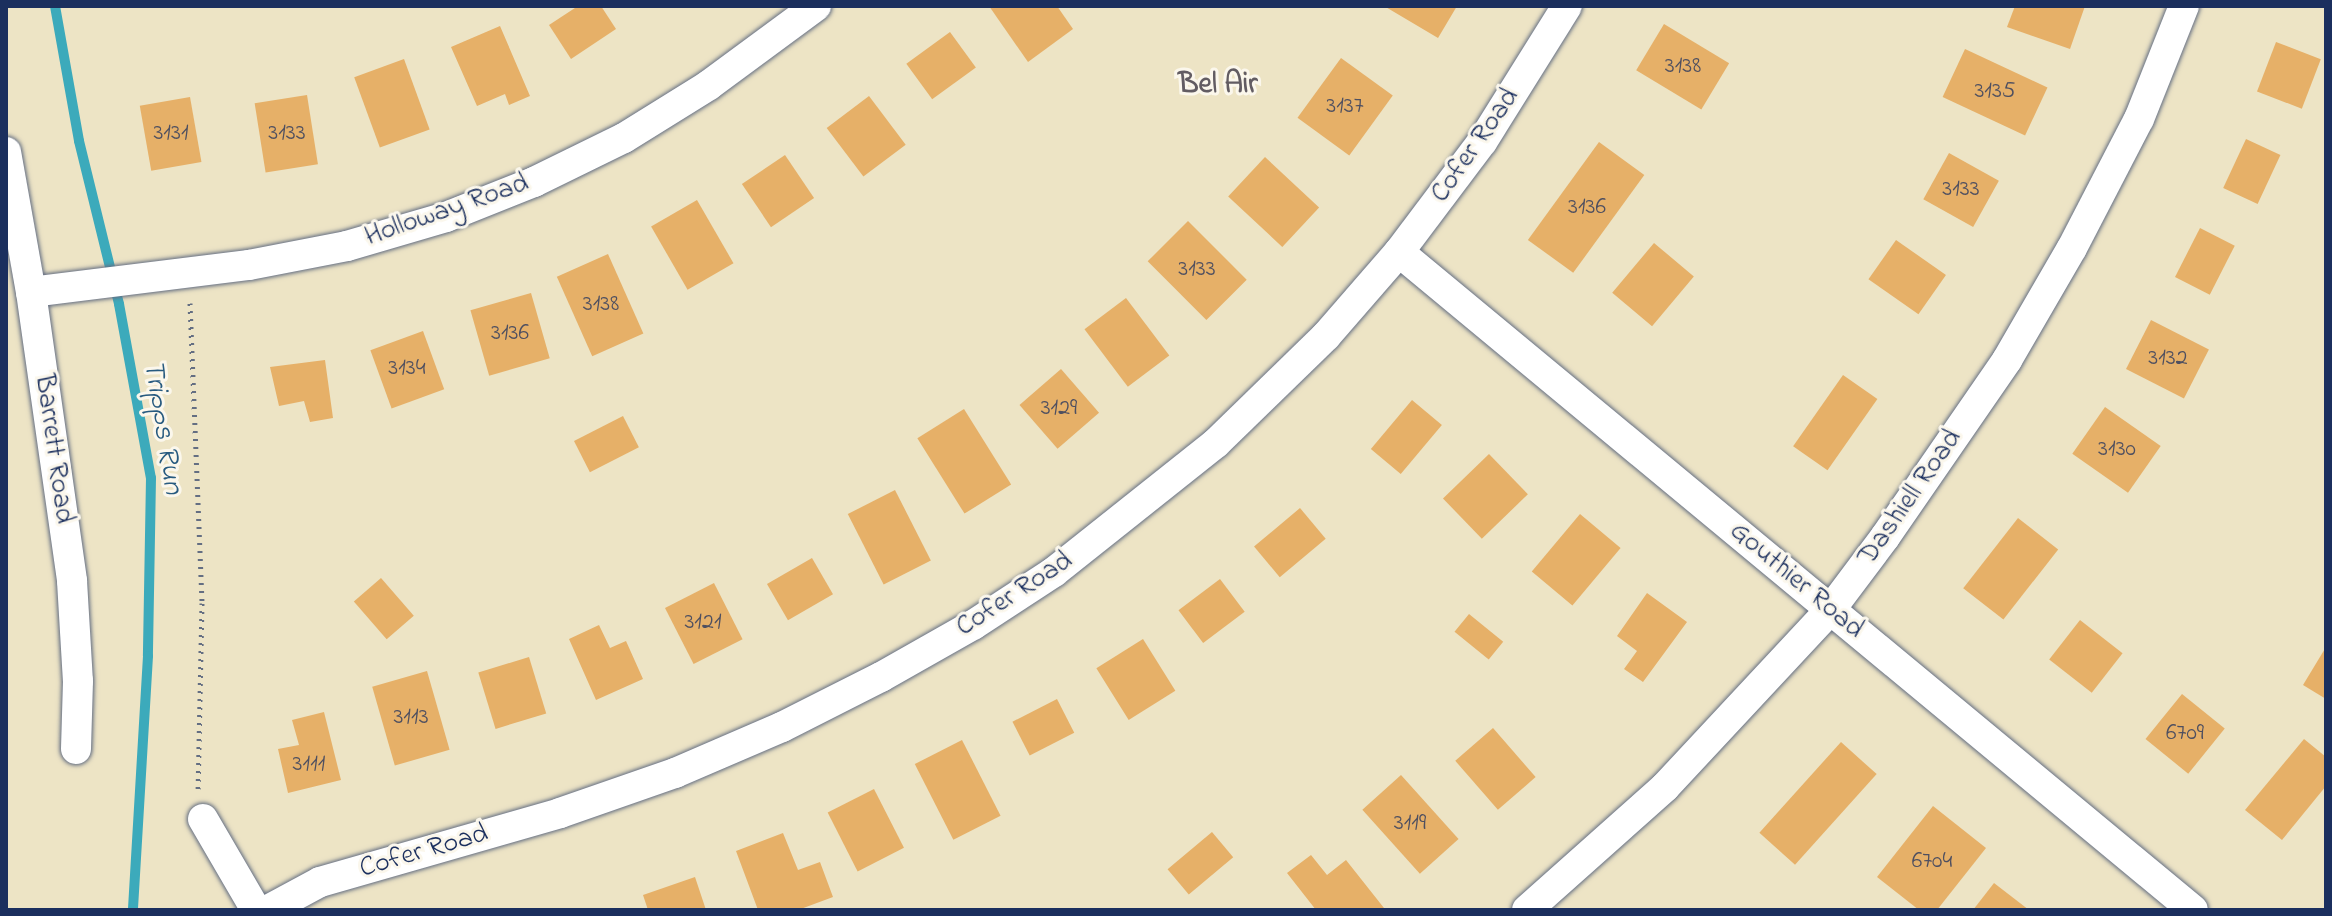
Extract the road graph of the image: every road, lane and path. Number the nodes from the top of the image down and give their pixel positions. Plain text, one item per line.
1 (816, 6) edge
2 (1567, 6) edge
3 (2184, 6) edge
4 (6, 152) edge
5 (1399, 252) junction
6 (44, 290) junction
7 (190, 296) dead end
8 (1831, 609) junction
9 (76, 749) dead end
10 (203, 819) joint
11 (256, 910) edge
12 (268, 910) edge
13 (1527, 910) edge
14 (2193, 910) edge

1 - 6 street, Holloway Road
2 - 5 street, Cofer Road
3 - 8 street, Dashiell Road
4 - 6 street, Barrett Road
5 - 8 street, Gouthier Road
5 - 12 street, Cofer Road
6 - 9 street, Barrett Road
7 - 10 path
8 - 13 street, Dashiell Road
8 - 14 street, Gouthier Road
10 - 11 street

